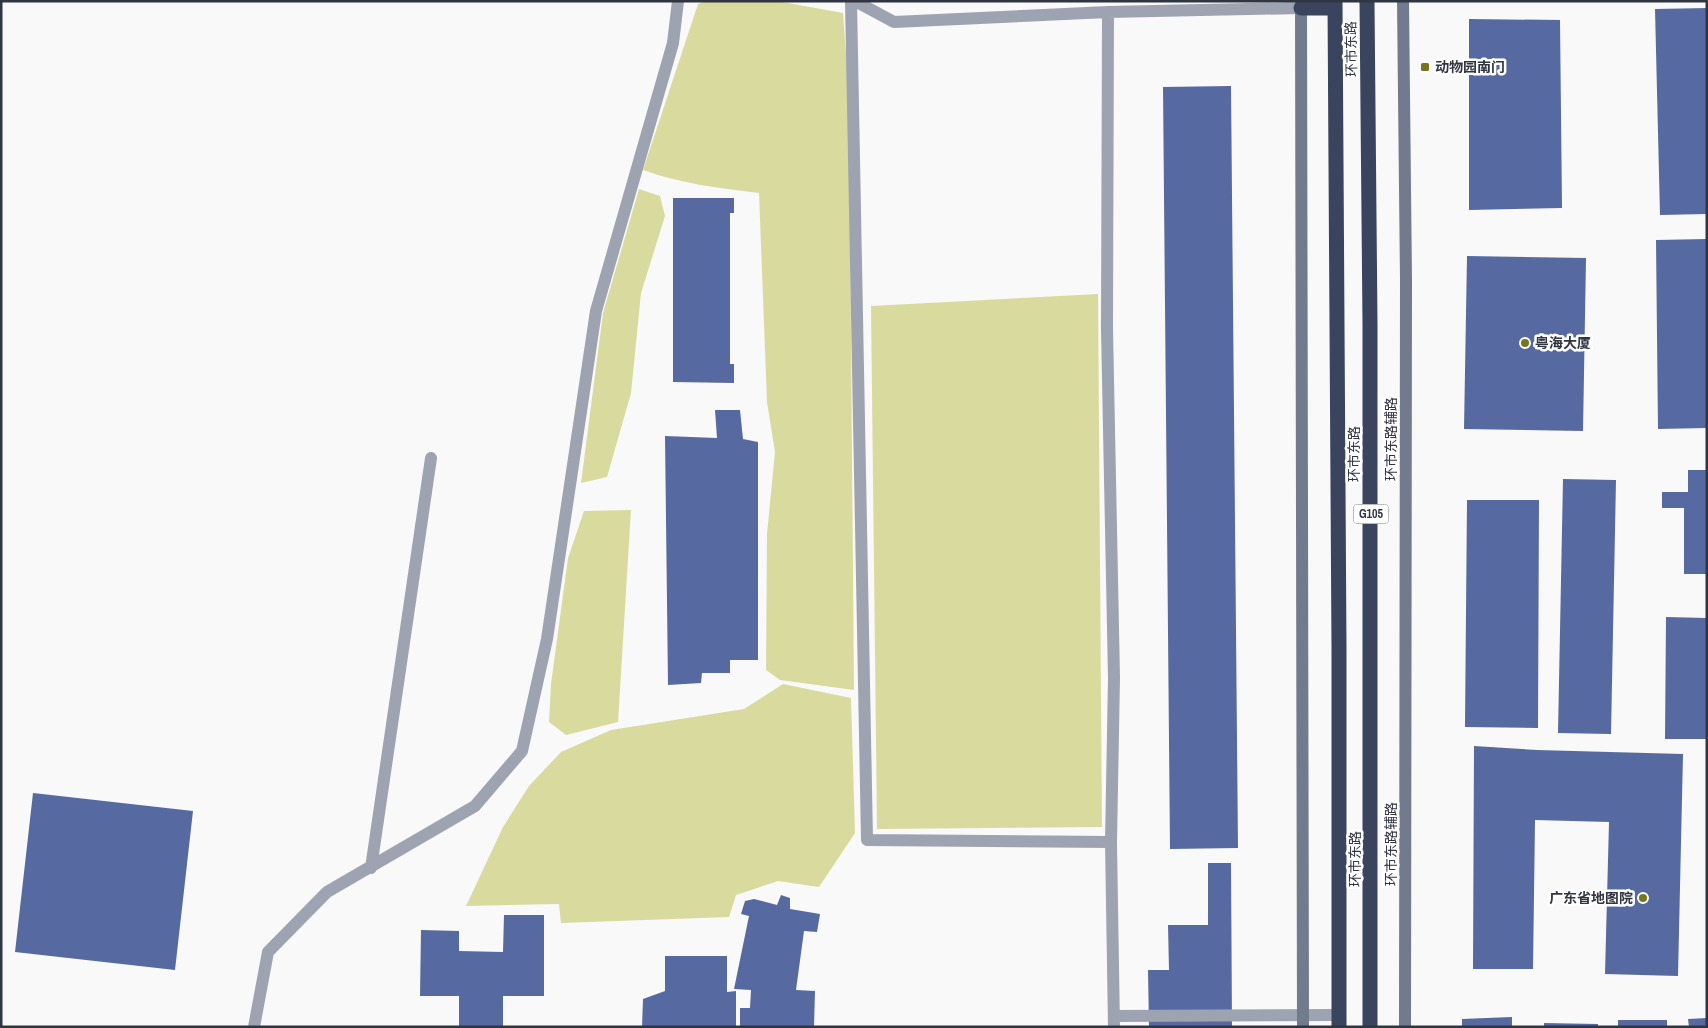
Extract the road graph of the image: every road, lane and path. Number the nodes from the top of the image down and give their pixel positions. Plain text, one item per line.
1 (678, 1) edge
2 (851, 1) edge
3 (855, 1) edge
4 (1367, 1) edge
5 (1402, 1) edge
6 (1301, 4) edge
7 (1335, 5) edge
8 (1108, 12) junction
9 (431, 458) dead end
10 (1111, 842) junction
11 (371, 868) junction
12 (1114, 1021) edge
13 (1303, 1021) edge
14 (1339, 1021) edge
15 (254, 1027) edge
16 (1370, 1027) edge
17 (1405, 1027) edge

1 - 11 street
2 - 10 street
3 - 8 street
4 - 16 highway, 环市东路 / G105
5 - 17 main road, 环市东路辅路
6 - 7 highway
6 - 8 street
6 - 13 main road
7 - 14 highway, 环市东路 / G105
8 - 10 street
9 - 11 street
10 - 12 street
11 - 15 street
12 - 13 street
13 - 14 street

